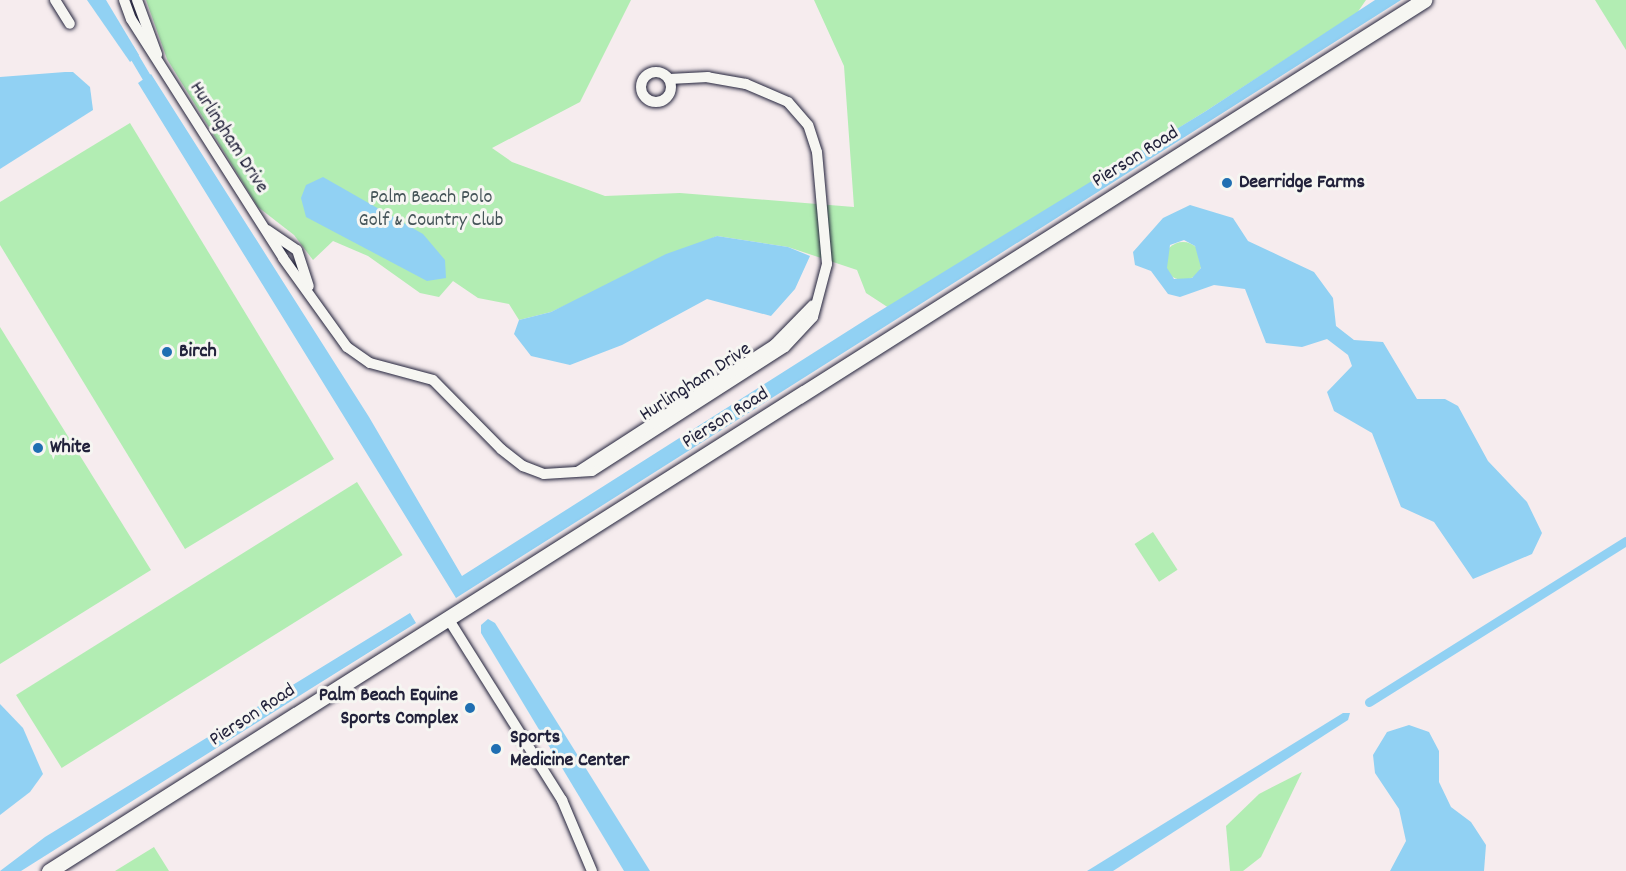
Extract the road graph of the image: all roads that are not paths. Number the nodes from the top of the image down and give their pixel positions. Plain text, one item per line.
1 (55, 0) edge
2 (124, 0) edge
3 (137, 0) edge
4 (1424, 0) edge
5 (70, 24) dead end
6 (161, 66) junction
7 (669, 79) dead end
8 (264, 228) junction
9 (311, 292) junction
10 (449, 620) junction
11 (49, 871) edge
12 (592, 871) edge

1 - 5 street
2 - 6 street, Hurlingham Drive
3 - 6 street, Hurlingham Drive
4 - 10 street, Pierson Road
6 - 8 street, Hurlingham Drive
7 - 9 street, Hurlingham Drive
8 - 9 street, Hurlingham Drive
8 - 9 street, Hurlingham Drive
10 - 11 street, Pierson Road
10 - 12 street

